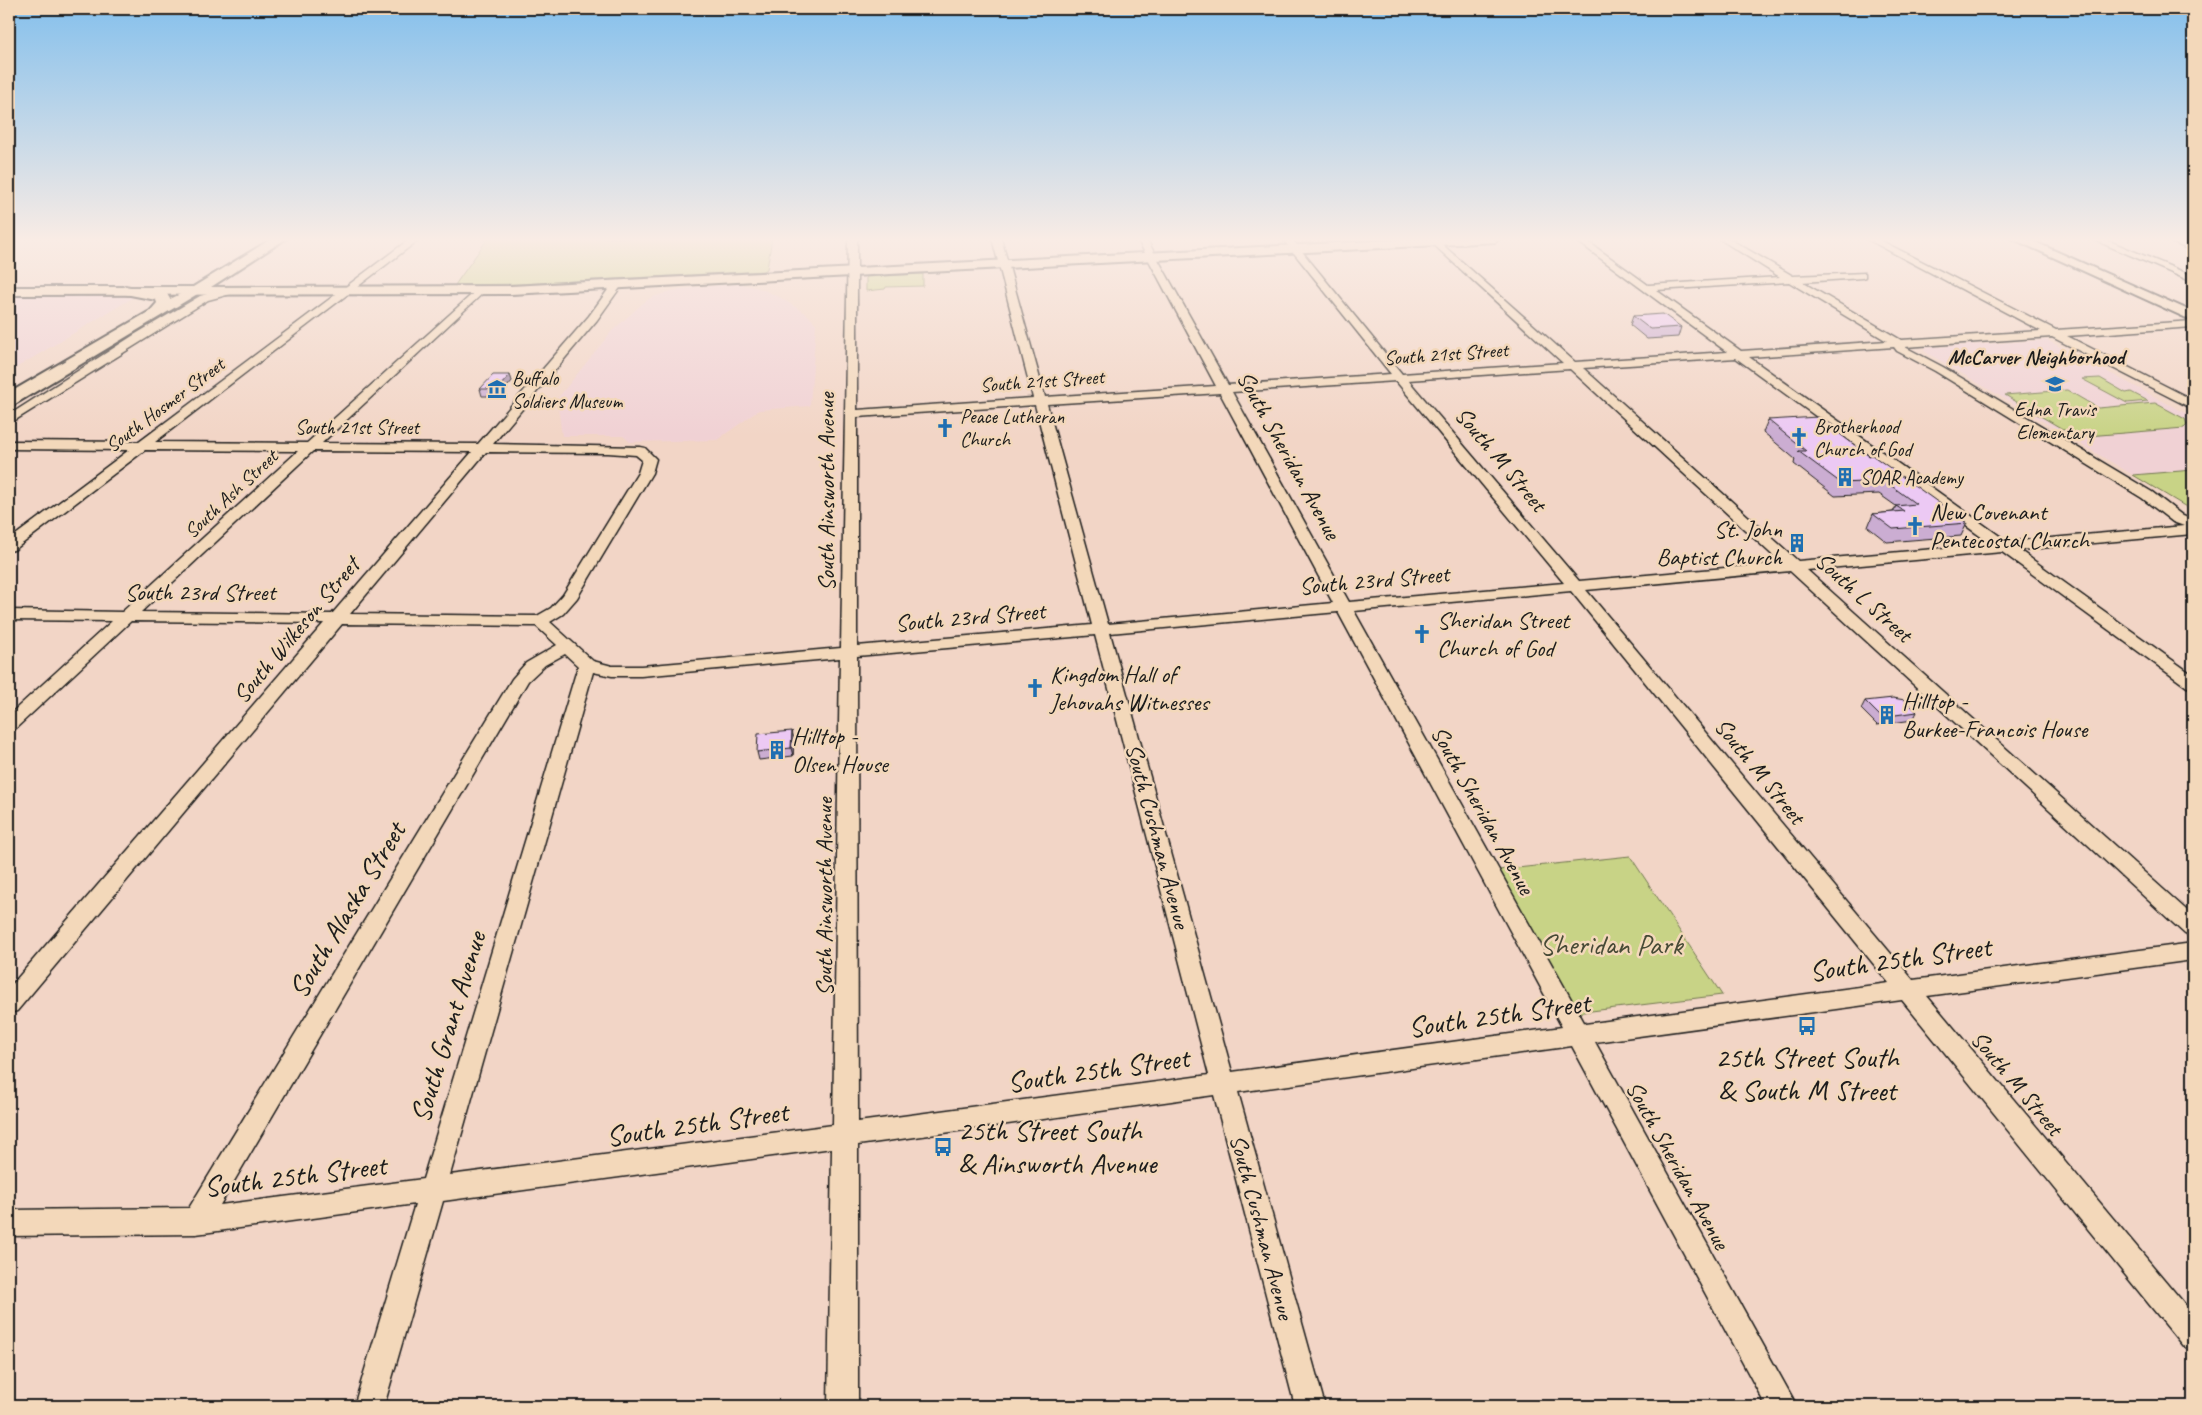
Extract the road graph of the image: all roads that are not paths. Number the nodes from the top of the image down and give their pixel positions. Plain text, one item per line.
1 (163, 304) edge
2 (172, 304) edge
3 (194, 304) edge
4 (328, 304) edge
5 (465, 304) edge
6 (603, 304) edge
7 (852, 304) edge
8 (1013, 304) edge
9 (1177, 304) edge
10 (1340, 304) edge
11 (1505, 304) edge
12 (1668, 304) edge
13 (1832, 304) edge
14 (1997, 304) edge
15 (2164, 304) edge
16 (155, 314) junction
17 (2193, 317) edge
18 (2193, 324) edge
19 (2053, 333) junction
20 (1897, 343) junction
21 (1738, 354) junction
22 (1572, 365) junction
23 (1398, 376) junction
24 (1224, 389) junction
25 (9, 400) edge
26 (1038, 401) junction
27 (2193, 406) edge
28 (851, 414) junction
29 (9, 420) edge
30 (9, 445) edge
31 (143, 446) junction
32 (312, 447) junction
33 (483, 448) junction
34 (2147, 495) junction
35 (2193, 517) edge
36 (2193, 525) edge
37 (2193, 530) edge
38 (9, 548) edge
39 (2006, 548) junction
40 (1795, 566) junction
41 (1575, 586) junction
42 (1344, 607) junction
43 (9, 615) edge
44 (129, 616) junction
45 (339, 617) junction
46 (540, 621) junction
47 (1102, 629) junction
48 (566, 647) junction
49 (851, 651) junction
50 (587, 665) junction
51 (2193, 683) edge
52 (9, 725) edge
53 (2193, 928) edge
54 (2193, 951) edge
55 (1908, 990) junction
56 (9, 1004) edge
57 (1578, 1036) junction
58 (1224, 1084) junction
59 (846, 1135) junction
60 (431, 1191) junction
61 (196, 1221) junction
62 (9, 1223) edge
63 (2193, 1336) edge
64 (369, 1406) edge
65 (843, 1406) edge
66 (1310, 1406) edge
67 (1782, 1406) edge

1 - 16 highway
2 - 16 highway
3 - 29 street
4 - 31 street, South Hosmer Street
5 - 32 street, South Ash Street
6 - 33 street, South Wilkeson Street
7 - 28 street, South Ainsworth Avenue
8 - 26 street, South Cushman Avenue
9 - 24 street, South Sheridan Avenue
10 - 23 street, South M Street
11 - 22 street, South L Street
12 - 21 street
13 - 20 street
14 - 19 street
15 - 17 main road
16 - 25 highway
18 - 19 street, South 21st Street
19 - 20 street, South 21st Street
19 - 27 street
20 - 21 street, South 21st Street
20 - 34 street
21 - 22 street, South 21st Street
21 - 39 street
22 - 23 street, South 21st Street
22 - 40 street, South L Street
23 - 24 street, South 21st Street
23 - 41 street, South M Street
24 - 26 street, South 21st Street
24 - 42 street, South Sheridan Avenue
26 - 28 street, South 21st Street
26 - 47 street, South Cushman Avenue
28 - 49 street, South Ainsworth Avenue
30 - 31 street, South 21st Street
31 - 32 street, South 21st Street
31 - 38 street, South Hosmer Street
32 - 33 street, South 21st Street
32 - 44 street, South Ash Street
33 - 45 street, South Wilkeson Street
33 - 46 street, South 21st Street
34 - 35 street
34 - 36 street
37 - 39 street, South 23rd Street
39 - 40 street, South 23rd Street
39 - 51 street
40 - 41 street, South 23rd Street
40 - 53 street, South L Street
41 - 42 street, South 23rd Street
41 - 55 street, South M Street
42 - 47 street, South 23rd Street
42 - 57 street, South Sheridan Avenue
43 - 44 street, South 23rd Street
44 - 45 street, South 23rd Street
44 - 52 street, South Ash Street
45 - 46 street, South 23rd Street
45 - 56 street, South Wilkeson Street
46 - 48 street
47 - 49 street, South 23rd Street
47 - 58 street, South Cushman Avenue
48 - 50 street, South 23rd Street
48 - 61 street, South Alaska Street
49 - 50 street, South 23rd Street
49 - 59 street, South Ainsworth Avenue
50 - 60 street, South Grant Avenue
54 - 55 street, South 25th Street
55 - 57 street, South 25th Street
55 - 63 street, South M Street
57 - 58 street, South 25th Street
57 - 67 street, South Sheridan Avenue
58 - 59 street, South 25th Street
58 - 66 street, South Cushman Avenue
59 - 60 street, South 25th Street
59 - 65 street, South Ainsworth Avenue
60 - 61 street, South 25th Street
60 - 64 street, South Grant Avenue
61 - 62 street, South 25th Street

